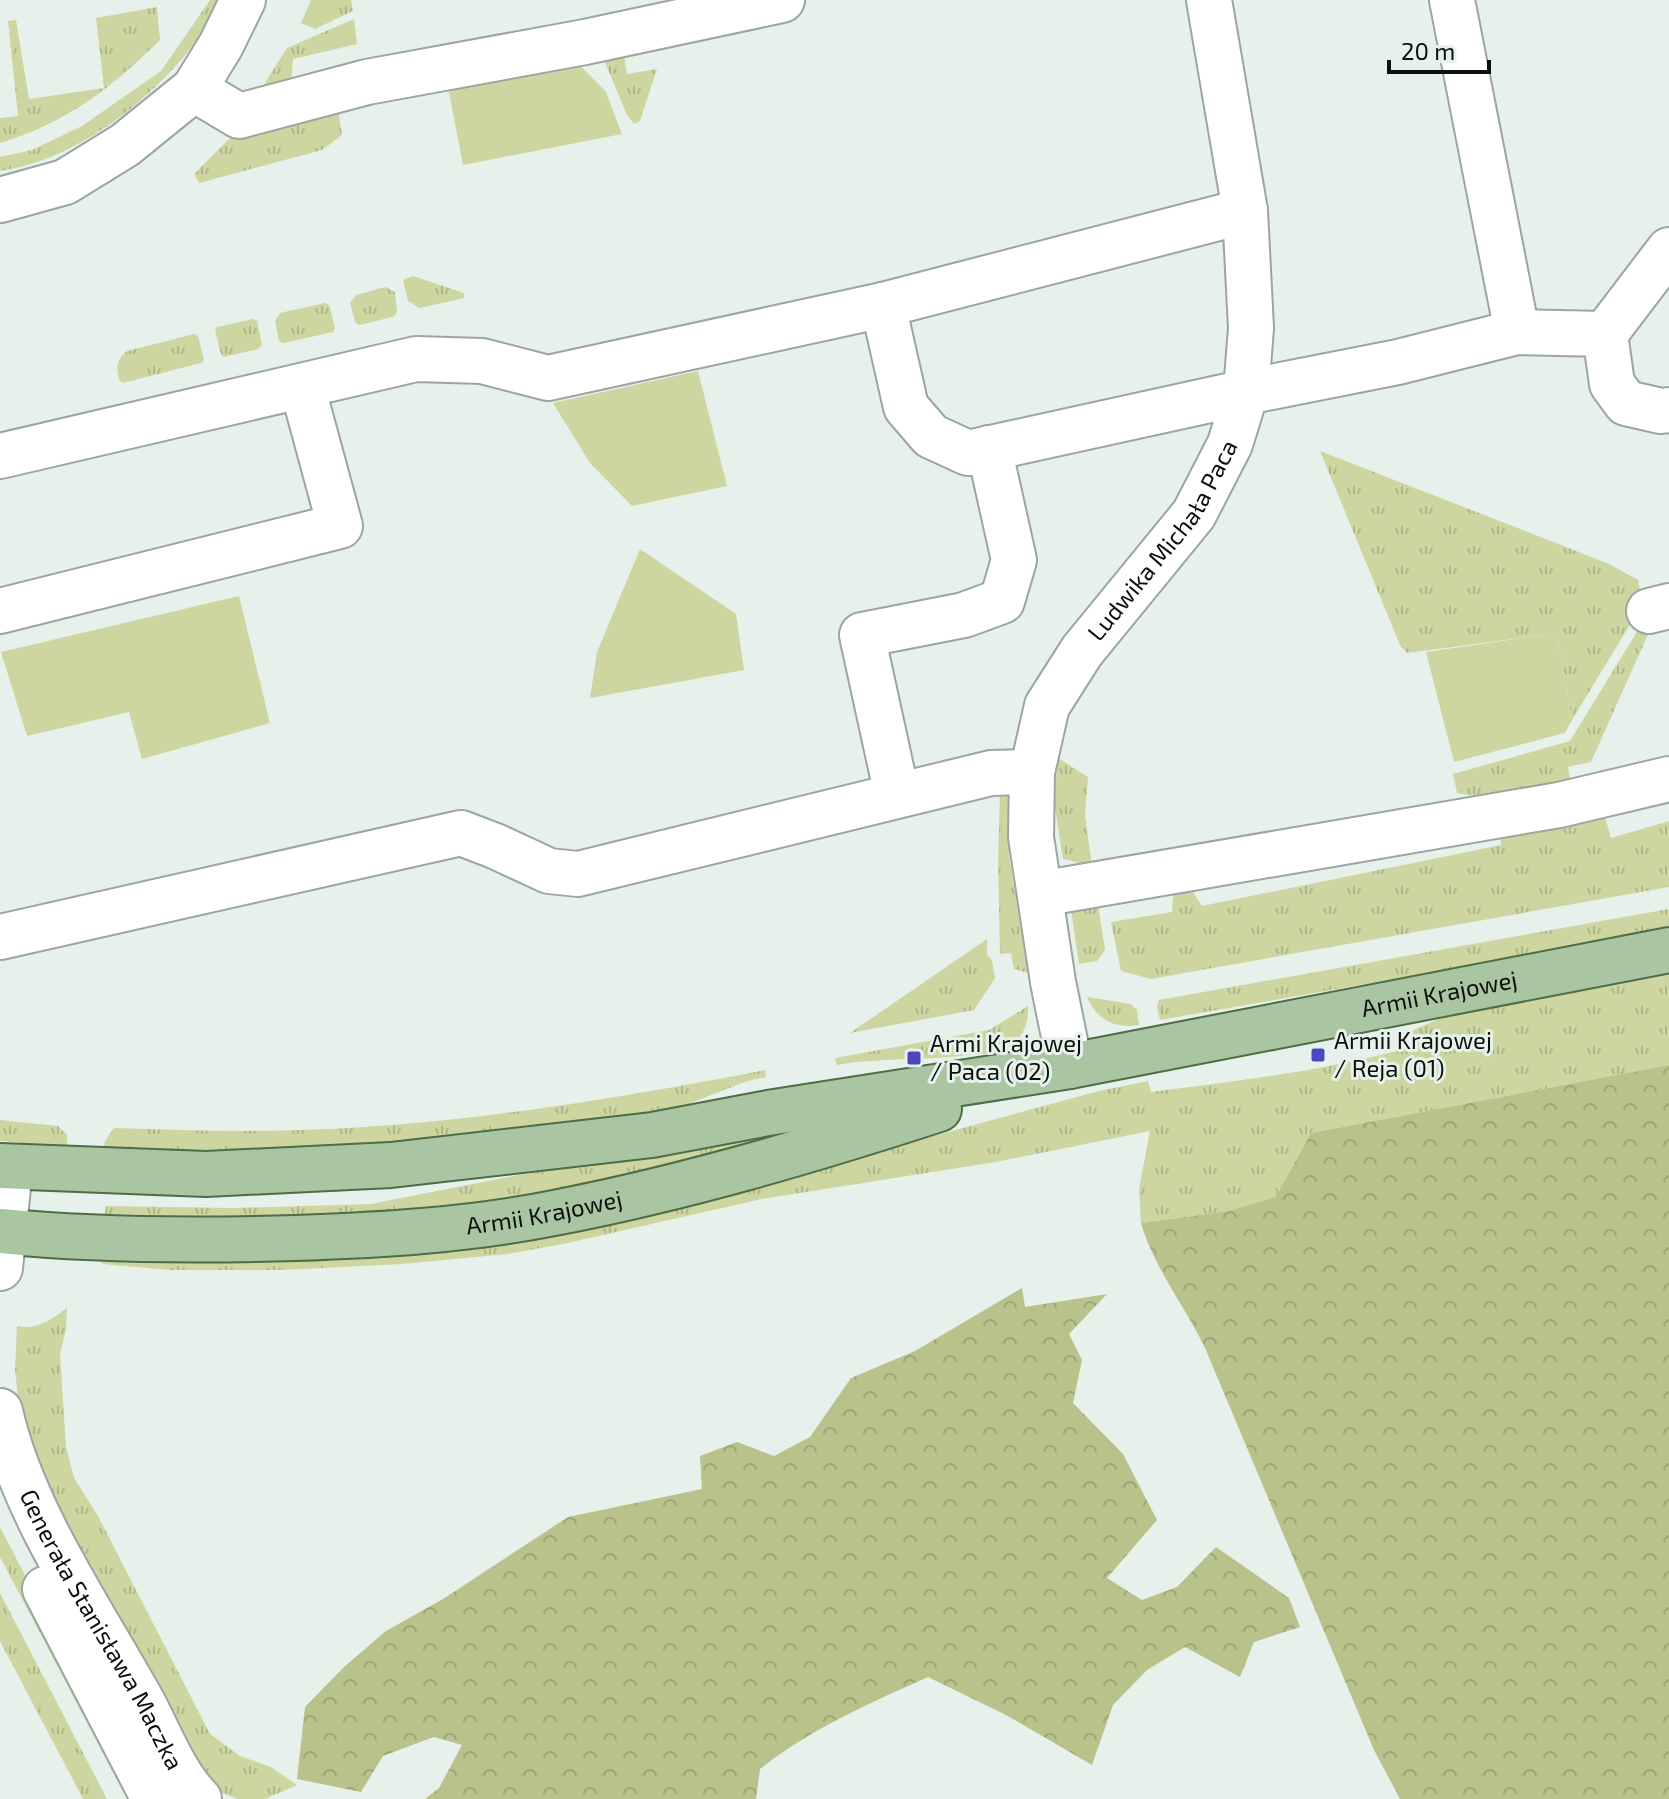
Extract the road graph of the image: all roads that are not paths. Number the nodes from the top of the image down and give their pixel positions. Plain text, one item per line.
1 (243, 0) edge
2 (782, 0) edge
3 (1209, 0) edge
4 (1452, 0) edge
5 (194, 89) junction
6 (0, 200) edge
7 (1245, 211) junction
8 (1669, 250) edge
9 (883, 305) junction
10 (1517, 332) junction
11 (1605, 334) junction
12 (302, 386) junction
13 (1246, 392) junction
14 (1669, 410) edge
15 (989, 448) junction
16 (0, 456) edge
17 (0, 611) edge
18 (1032, 772) junction
19 (1669, 779) edge
20 (897, 795) junction
21 (1040, 894) junction
22 (0, 937) edge
23 (1669, 950) edge
24 (1070, 1066) junction
25 (5, 1167) edge
26 (1, 1244) edge
27 (0, 1411) edge
28 (0, 1502) edge
29 (154, 1799) edge
30 (199, 1799) edge

1 - 5 street
2 - 5 street
3 - 7 street, Ludwika Michała Paca
4 - 10 street
5 - 6 street
7 - 9 street
7 - 13 street, Ludwika Michała Paca
8 - 11 street
9 - 12 street
9 - 15 street
10 - 11 street
10 - 13 street
11 - 14 street
12 - 16 street
12 - 17 street
13 - 15 street
13 - 18 street, Ludwika Michała Paca
15 - 20 street
18 - 20 street
18 - 21 street, Ludwika Michała Paca
19 - 21 street
20 - 22 street
21 - 24 street, Ludwika Michała Paca
23 - 24 main road, Armii Krajowej
24 - 25 main road, Armii Krajowej
24 - 26 main road, Armii Krajowej
25 - 26 street
27 - 30 street, Generała Stanisława Maczka
28 - 29 street, Generała Stanisława Maczka

